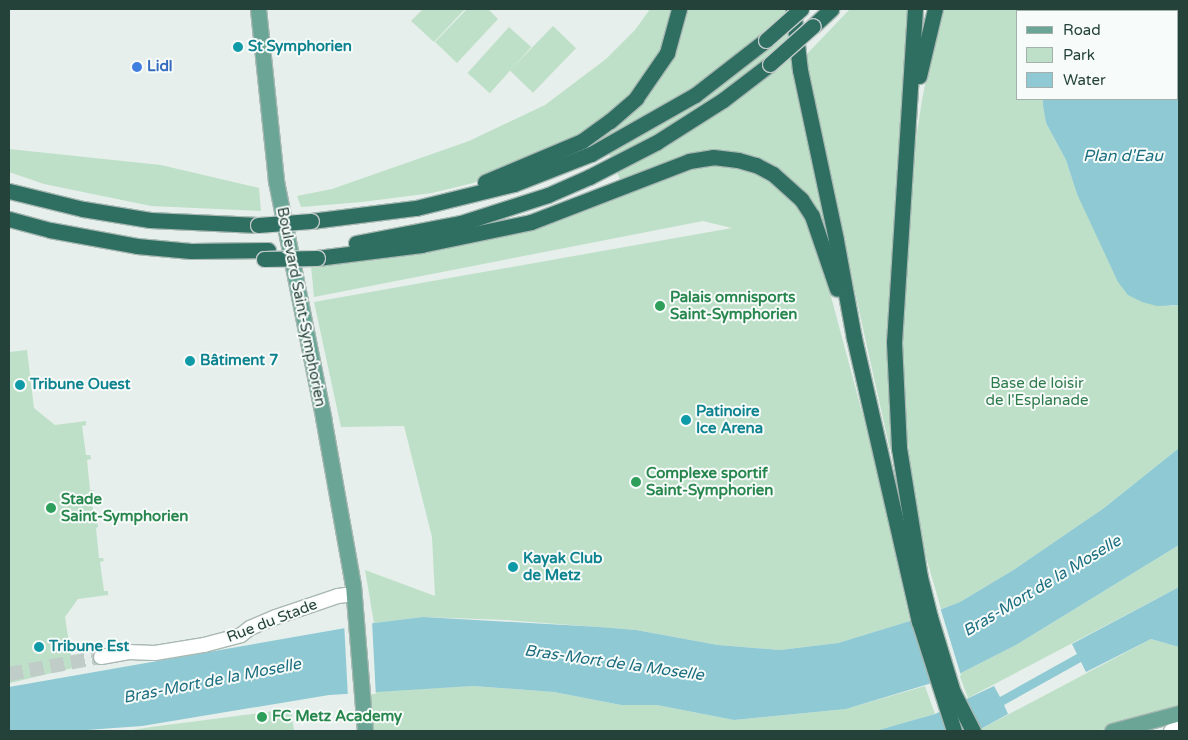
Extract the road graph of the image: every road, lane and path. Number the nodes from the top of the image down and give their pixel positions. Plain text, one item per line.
1 (258, 9) edge
2 (679, 9) edge
3 (793, 9) edge
4 (800, 9) edge
5 (831, 9) edge
6 (915, 9) edge
7 (935, 9) edge
8 (9, 191) edge
9 (416, 208) junction
10 (902, 211) junction
11 (9, 219) edge
12 (316, 253) junction
13 (854, 338) junction
14 (914, 578) junction
15 (355, 599) junction
16 (101, 657) tunnel mouth
17 (946, 690) junction
18 (1179, 713) edge
19 (1179, 728) edge
20 (365, 731) edge
21 (954, 731) edge
22 (958, 731) edge
23 (966, 731) edge
24 (973, 731) edge
25 (1112, 731) edge
26 (1171, 731) edge

1 - 15 main road, Boulevard Saint-Symphorien
2 - 9 highway
3 - 13 highway
4 - 9 highway, bridge
5 - 12 highway, bridge
6 - 10 highway
7 - 10 highway
8 - 9 highway, bridge
10 - 14 highway
11 - 12 highway, bridge
12 - 13 highway
13 - 14 highway
14 - 17 highway
15 - 16 street, Rue du Stade
15 - 20 main road, Boulevard Saint-Symphorien
17 - 21 highway
17 - 22 highway
17 - 23 highway
17 - 24 highway
18 - 25 main road
19 - 26 street

